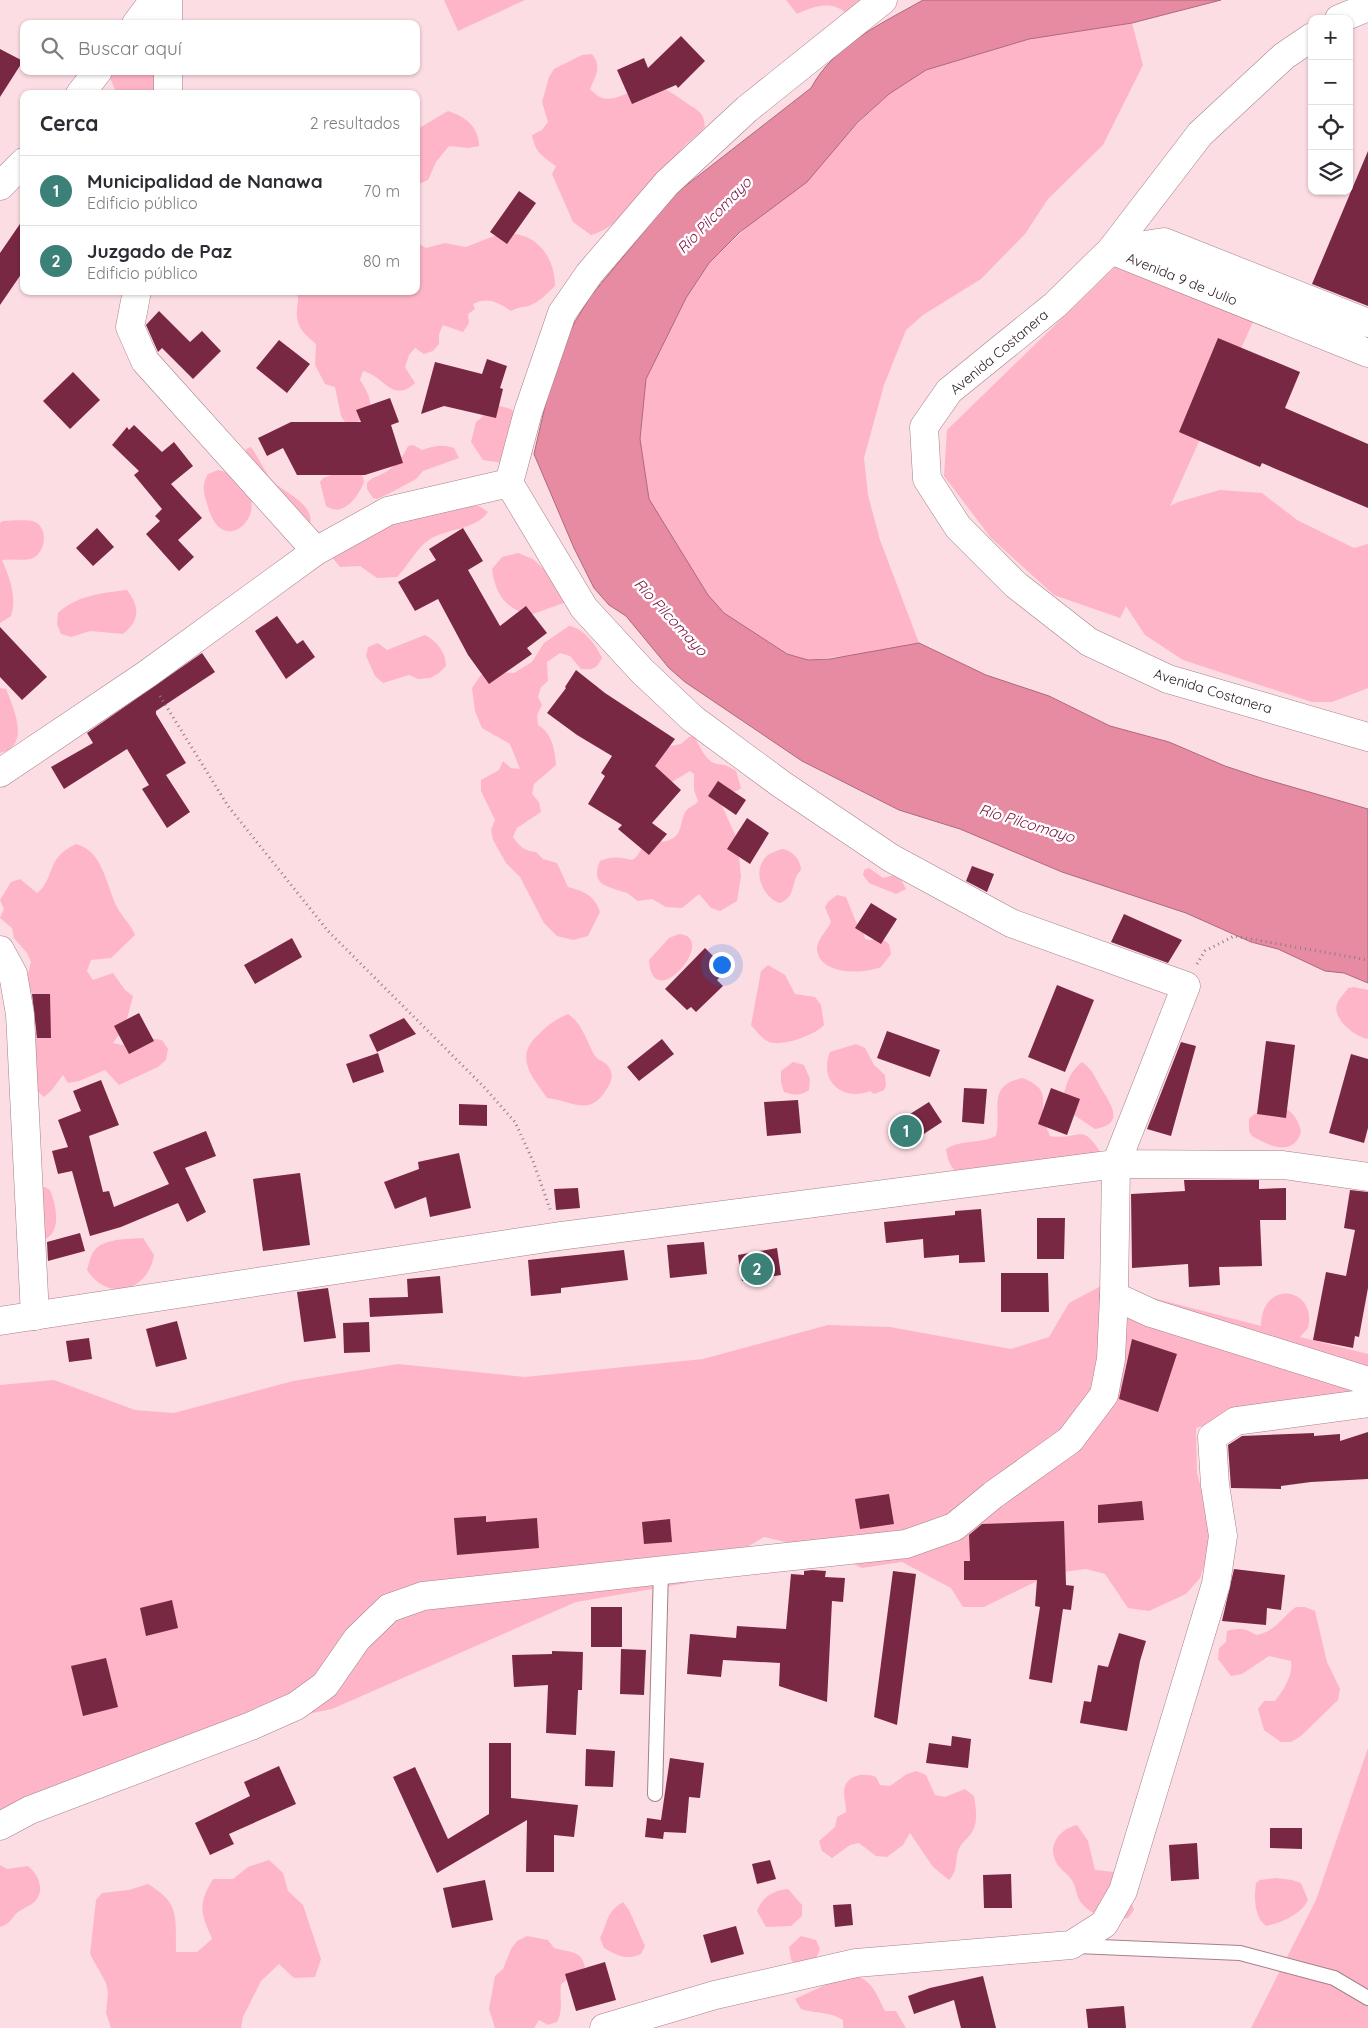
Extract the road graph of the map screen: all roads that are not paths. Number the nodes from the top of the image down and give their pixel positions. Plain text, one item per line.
1 (154, 0) edge
2 (168, 0) edge
3 (883, 0) edge
4 (1368, 7) edge
5 (1349, 15) edge
6 (139, 20) edge
7 (168, 20) edge
8 (1308, 39) edge
9 (95, 75) edge
10 (168, 75) edge
11 (83, 90) edge
12 (168, 90) edge
13 (20, 166) edge
14 (0, 186) edge
15 (1111, 250) junction
16 (136, 295) edge
17 (1368, 323) edge
18 (1368, 353) edge
19 (509, 483) junction
20 (316, 551) junction
21 (1368, 737) edge
22 (0, 773) edge
23 (0, 950) edge
24 (1116, 1164) junction
25 (1368, 1177) edge
26 (1114, 1296) junction
27 (35, 1316) junction
28 (0, 1321) edge
29 (1368, 1381) edge
30 (1368, 1403) edge
31 (661, 1570) junction
32 (654, 1794) dead end
33 (0, 1826) edge
34 (1071, 1946) junction
35 (1368, 1998) edge
36 (604, 2028) edge

1 - 6 street
2 - 7 street
3 - 19 street
4 - 5 street
8 - 15 street, Avenida Costanera
9 - 11 street
10 - 12 street
13 - 14 street
15 - 17 street, Avenida 9 de Julio
15 - 18 street, Avenida 9 de Julio
15 - 21 street, Avenida Costanera
16 - 20 street
19 - 20 street
19 - 24 street
20 - 22 street
23 - 27 street
24 - 25 street
24 - 26 street
24 - 27 street
26 - 29 street
26 - 31 street
27 - 28 street
30 - 34 street
31 - 32 lane
31 - 33 street
34 - 35 lane
34 - 36 street

